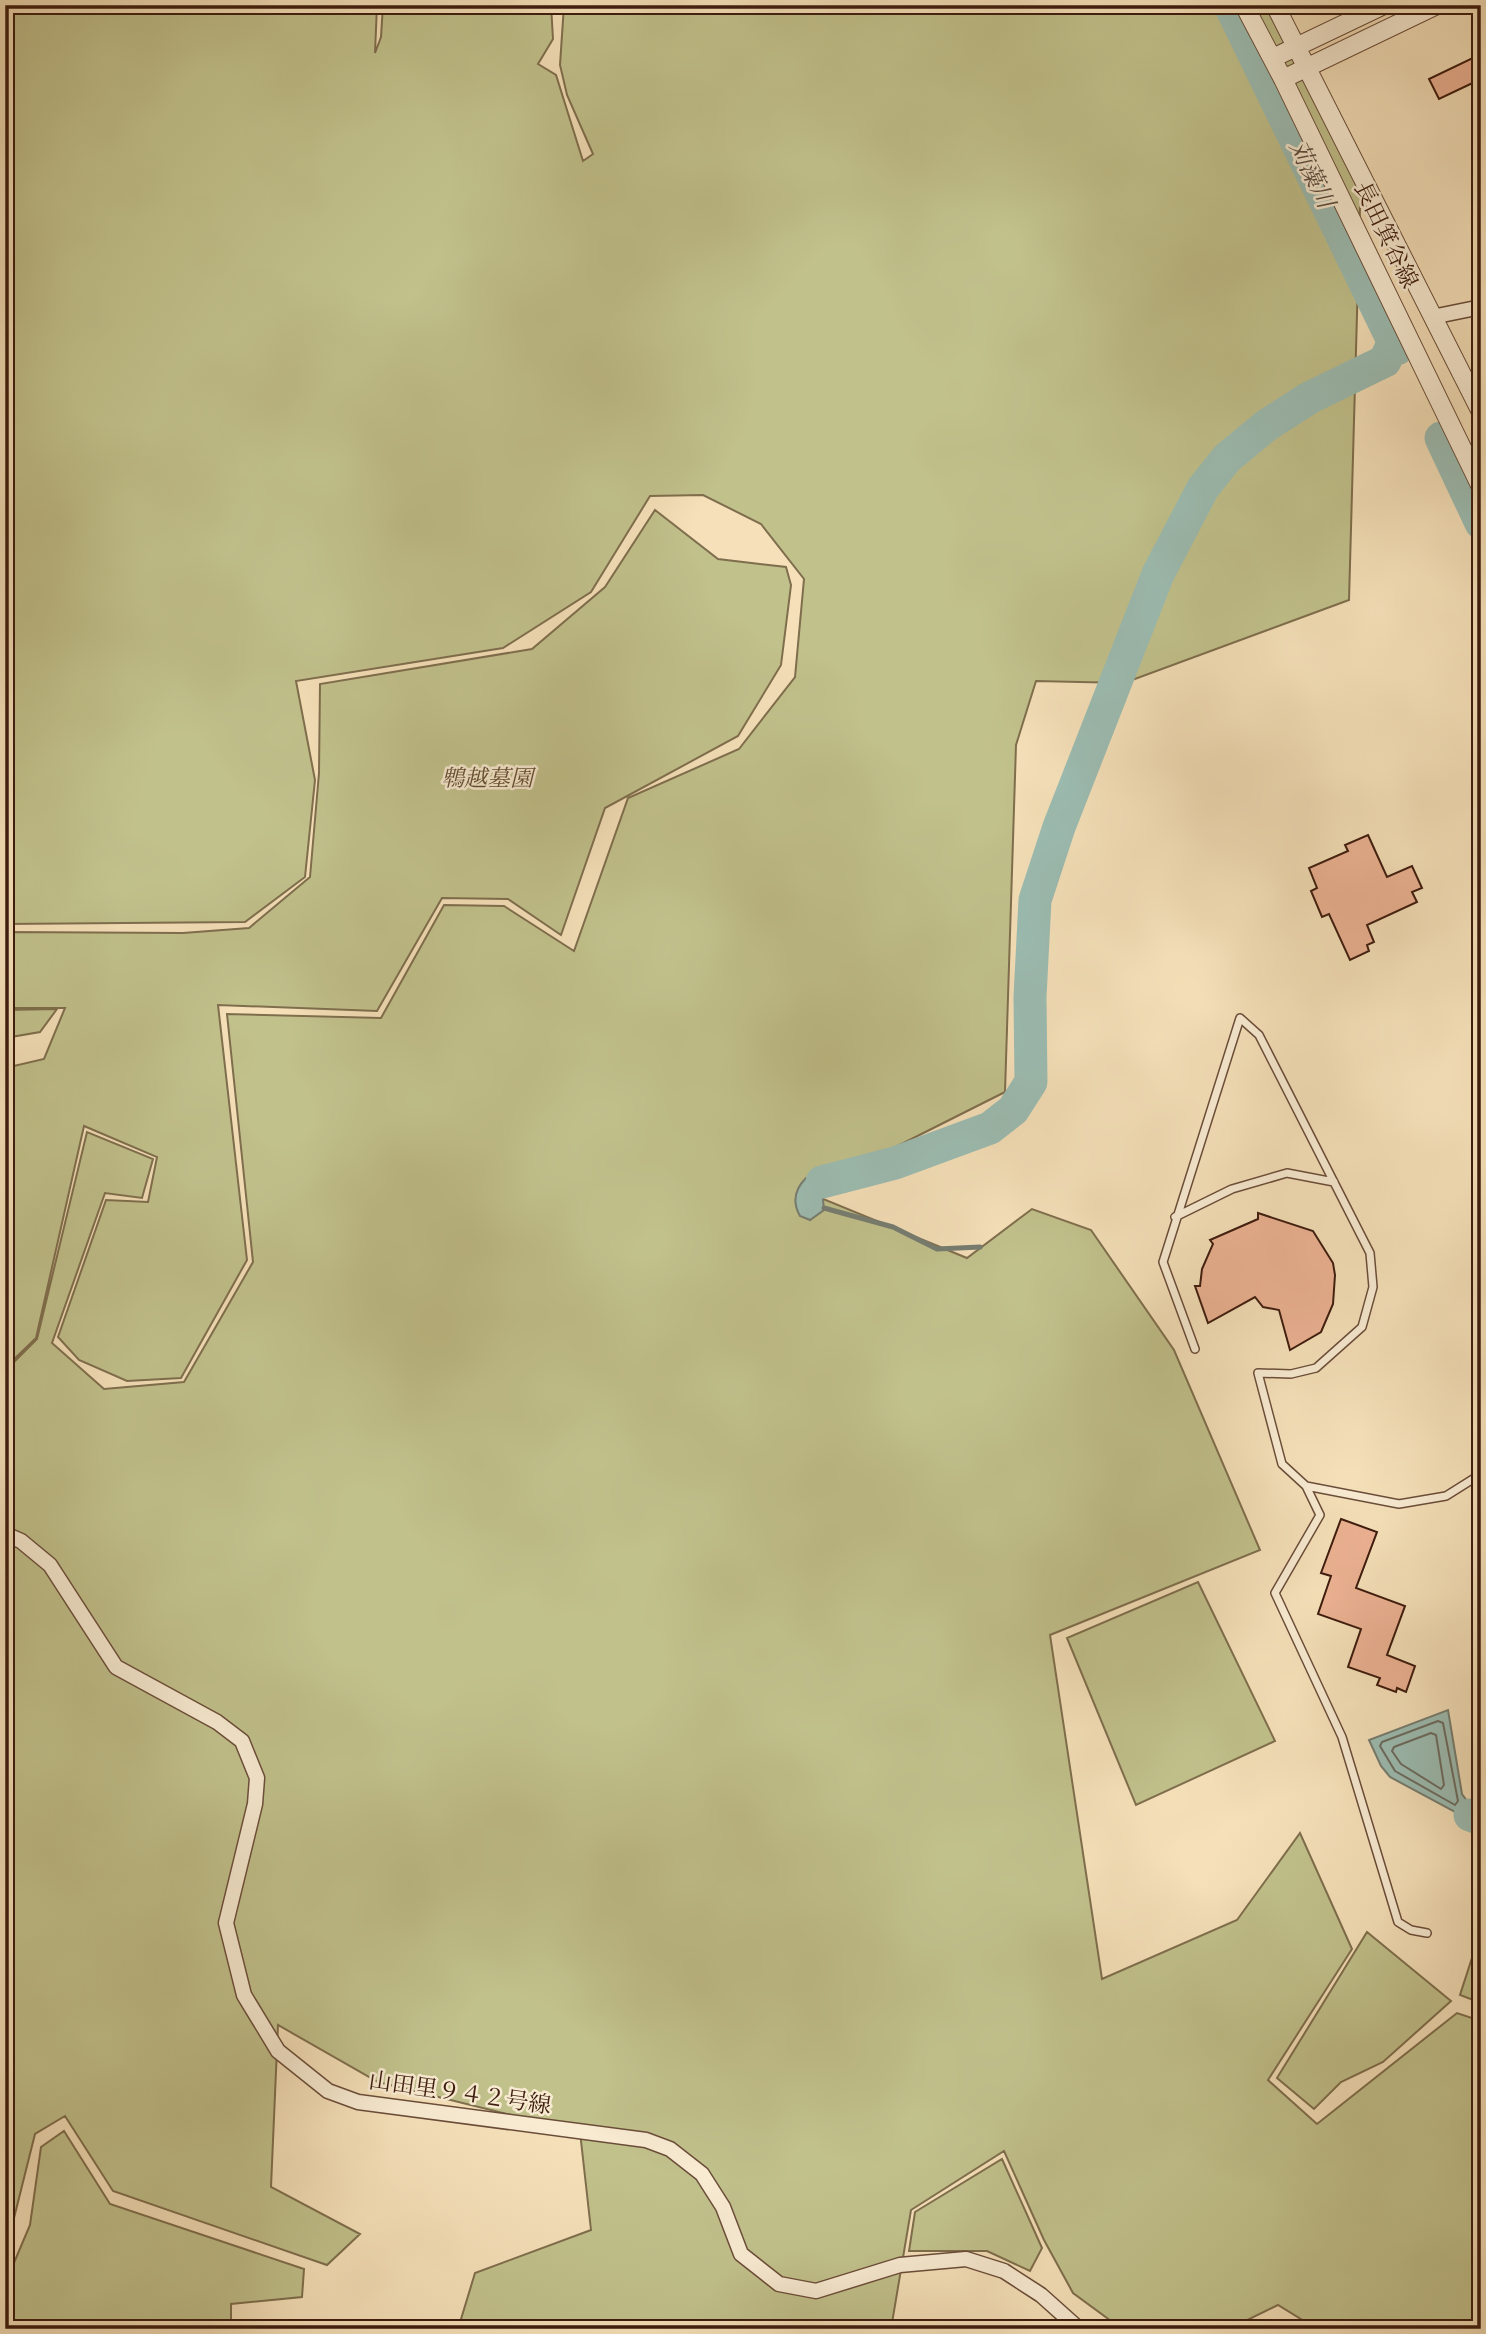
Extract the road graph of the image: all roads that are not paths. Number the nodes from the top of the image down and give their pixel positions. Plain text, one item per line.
1 (1244, 5) edge
2 (1275, 5) edge
3 (1384, 5) edge
4 (1437, 5) edge
5 (1297, 47) junction
6 (1273, 58) junction
7 (1308, 67) junction
8 (1283, 79) junction
9 (1481, 307) edge
10 (1432, 317) junction
11 (1481, 412) edge
12 (1481, 487) edge
13 (1334, 1182) junction
14 (1175, 1217) junction
15 (1195, 1349) dead end
16 (1481, 1474) edge
17 (1306, 1486) junction
18 (5, 1534) edge
19 (1427, 1933) dead end
20 (1079, 2329) edge

1 - 6 street, 長田箕谷線
2 - 5 street, 長田箕谷線
3 - 5 street
4 - 7 street
5 - 6 street
5 - 7 street, 長田箕谷線
6 - 8 street, 長田箕谷線
7 - 8 street
7 - 10 street, 長田箕谷線
8 - 12 street, 長田箕谷線
9 - 10 street
10 - 11 street, 長田箕谷線
13 - 14 lane
13 - 14 lane
13 - 17 lane
14 - 15 lane
16 - 17 lane
17 - 19 lane
18 - 20 street, 山田里９４２号線

